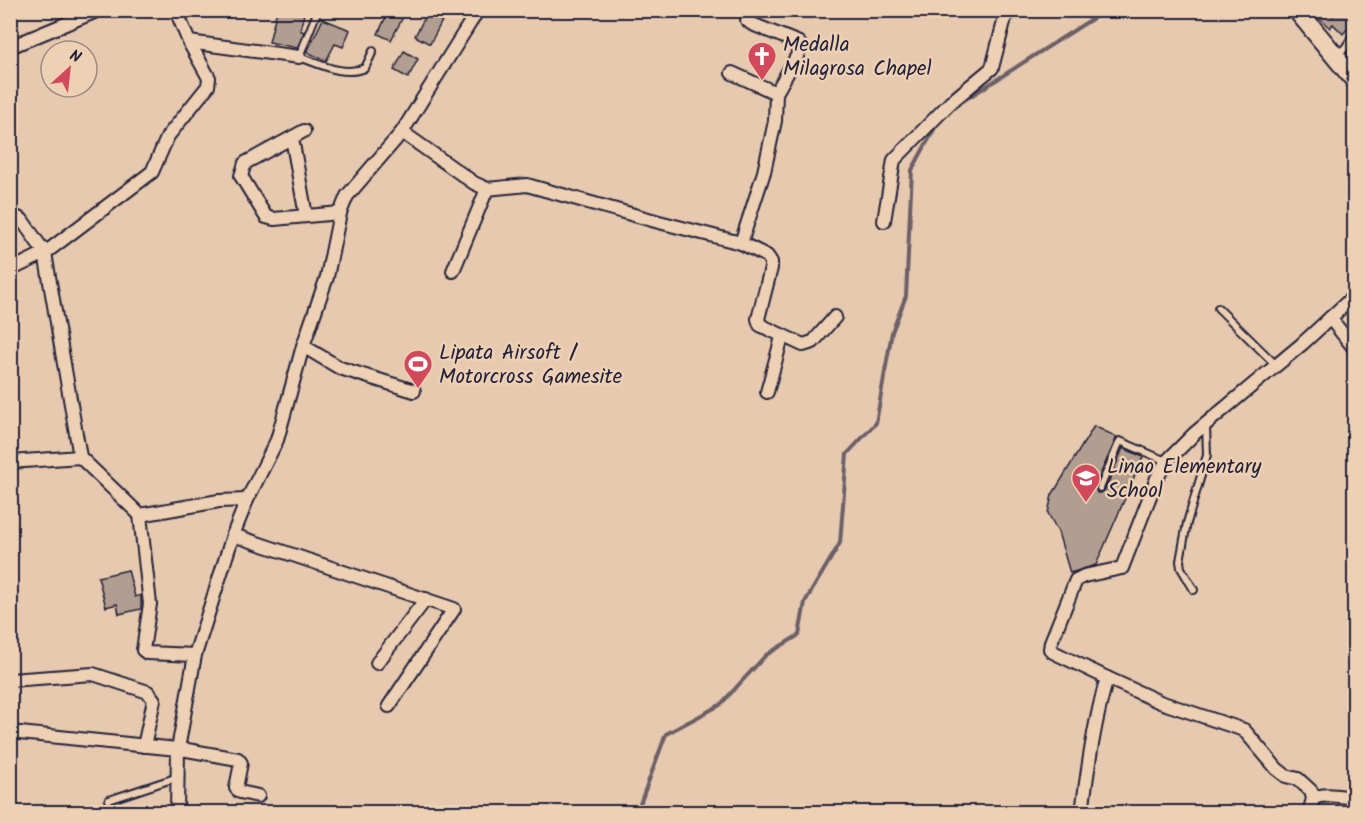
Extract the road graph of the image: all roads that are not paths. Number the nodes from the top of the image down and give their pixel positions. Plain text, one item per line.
1 (99, 10) edge
2 (176, 10) edge
3 (318, 10) edge
4 (478, 10) edge
5 (748, 10) edge
6 (1007, 10) edge
7 (1297, 10) edge
8 (1354, 34) edge
9 (189, 42) junction
10 (1354, 43) edge
11 (10, 47) edge
12 (373, 51) dead end
13 (1340, 52) junction
14 (299, 57) junction
15 (732, 73) dead end
16 (1354, 79) edge
17 (776, 93) junction
18 (304, 131) dead end
19 (402, 132) junction
20 (292, 138) junction
21 (487, 189) junction
22 (340, 213) junction
23 (10, 214) edge
24 (306, 216) junction
25 (884, 221) dead end
26 (741, 243) junction
27 (45, 252) junction
28 (10, 270) edge
29 (453, 271) dead end
30 (1354, 296) edge
31 (1218, 308) dead end
32 (835, 317) dead end
33 (1330, 318) junction
34 (782, 337) junction
35 (303, 346) junction
36 (1354, 348) edge
37 (1276, 365) junction
38 (414, 391) dead end
39 (767, 392) dead end
40 (1206, 424) junction
41 (80, 456) junction
42 (10, 462) edge
43 (1166, 462) junction
44 (1100, 488) dead end
45 (247, 500) junction
46 (140, 515) junction
47 (234, 535) junction
48 (1194, 590) dead end
49 (426, 599) junction
50 (195, 655) junction
51 (376, 663) dead end
52 (1107, 678) junction
53 (10, 680) edge
54 (389, 706) dead end
55 (10, 732) edge
56 (144, 746) junction
57 (178, 749) junction
58 (178, 777) junction
59 (258, 796) dead end
60 (1354, 798) edge
61 (1313, 799) junction
62 (109, 801) dead end
63 (177, 813) edge
64 (1082, 813) edge
65 (1309, 813) edge

1 - 11 street
2 - 9 street
3 - 14 lane
4 - 19 street
5 - 17 street
6 - 25 street
7 - 13 street
8 - 13 lane
9 - 14 street
9 - 27 street
10 - 13 lane
12 - 14 lane
13 - 16 street
15 - 17 street
17 - 26 street
18 - 20 street
19 - 21 street
19 - 22 street
20 - 24 street
20 - 24 street
21 - 26 street
21 - 29 street
22 - 24 street
22 - 35 street
23 - 27 street
26 - 34 street
27 - 28 street
27 - 41 street
30 - 33 street
31 - 37 lane
32 - 34 street
33 - 36 street
33 - 37 street
34 - 39 street
35 - 38 street
35 - 45 street
37 - 40 street
40 - 43 street
40 - 48 lane
41 - 42 street
41 - 46 street
43 - 44 lane
43 - 52 street
45 - 46 street
45 - 47 street
46 - 50 street
47 - 49 street
47 - 50 street
49 - 51 street
49 - 54 street
50 - 57 street
52 - 61 street
52 - 64 street
53 - 56 street
55 - 56 street
56 - 57 street
57 - 58 street
57 - 59 street
58 - 62 lane
58 - 63 street
60 - 61 street
61 - 65 street

